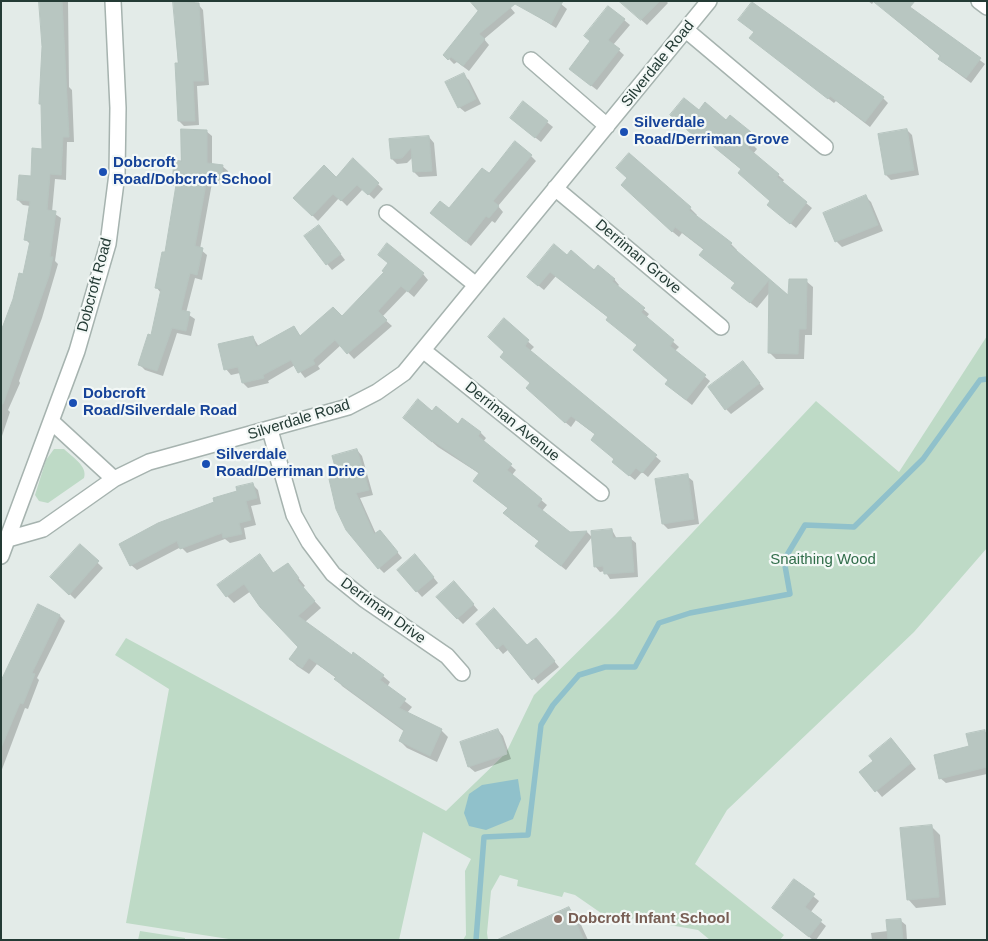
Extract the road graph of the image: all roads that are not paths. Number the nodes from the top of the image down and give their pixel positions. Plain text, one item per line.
1 (113, 1) edge
2 (709, 1) edge
3 (979, 1) edge
4 (987, 7) edge
5 (686, 30) junction
6 (531, 60) dead end
7 (607, 126) junction
8 (825, 147) dead end
9 (555, 188) junction
10 (387, 213) dead end
11 (476, 285) junction
12 (721, 327) dead end
13 (424, 351) junction
14 (52, 422) junction
15 (270, 430) junction
16 (114, 479) junction
17 (601, 493) dead end
18 (8, 539) junction
19 (1, 556) edge
20 (462, 673) dead end

1 - 14 street, Dobcroft Road
2 - 5 street, Silverdale Road
3 - 4 street
5 - 7 street, Silverdale Road
5 - 8 street
6 - 7 street
7 - 9 street, Silverdale Road
9 - 11 street, Silverdale Road
9 - 12 street, Derriman Grove
10 - 11 street
11 - 13 street, Silverdale Road
13 - 15 street, Silverdale Road
13 - 17 street, Derriman Avenue
14 - 16 street
14 - 18 street, Dobcroft Road
15 - 16 street, Silverdale Road
15 - 20 street, Derriman Drive
16 - 18 street, Silverdale Road
18 - 19 street, Dobcroft Road

